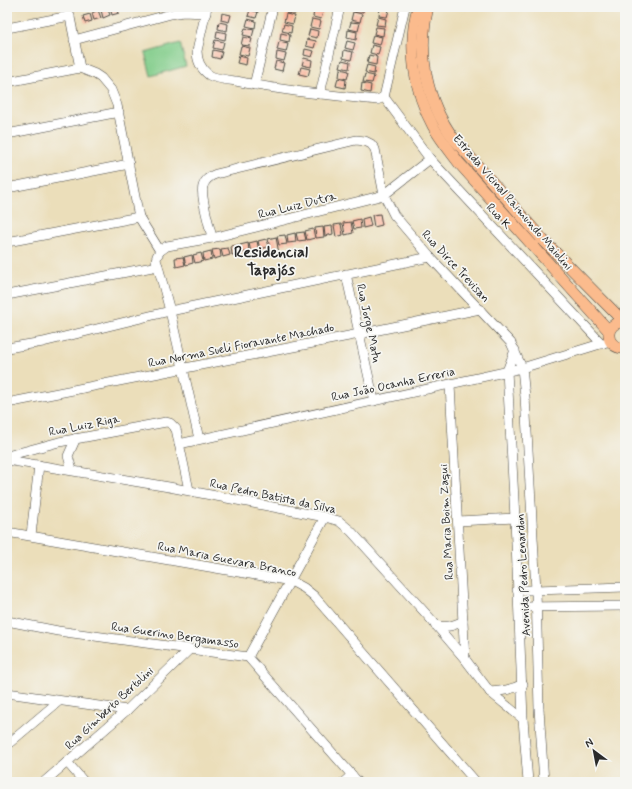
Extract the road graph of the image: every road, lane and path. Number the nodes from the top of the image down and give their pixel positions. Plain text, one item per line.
1 (273, 7) edge
2 (340, 7) edge
3 (405, 7) edge
4 (418, 7) edge
5 (428, 7) edge
6 (206, 10) edge
7 (69, 12) edge
8 (7, 28) edge
9 (74, 40) junction
10 (80, 68) junction
11 (7, 82) edge
12 (254, 85) junction
13 (320, 94) junction
14 (384, 97) junction
15 (119, 112) junction
16 (7, 134) edge
17 (430, 159) junction
18 (129, 164) junction
19 (7, 188) edge
20 (384, 195) junction
21 (139, 217) junction
22 (212, 238) junction
23 (7, 242) edge
24 (160, 251) junction
25 (430, 256) junction
26 (158, 266) junction
27 (346, 274) junction
28 (7, 295) edge
29 (480, 309) junction
30 (170, 311) junction
31 (624, 321) edge
32 (359, 334) junction
33 (607, 339) junction
34 (7, 348) edge
35 (625, 349) edge
36 (515, 350) junction
37 (183, 368) junction
38 (522, 368) junction
39 (507, 371) junction
40 (450, 385) junction
41 (374, 401) junction
42 (7, 403) edge
43 (76, 438) junction
44 (199, 439) junction
45 (179, 444) junction
46 (7, 456) edge
47 (7, 460) edge
48 (39, 465) junction
49 (72, 470) junction
50 (189, 490) junction
51 (325, 517) junction
52 (515, 518) junction
53 (458, 521) junction
54 (7, 532) edge
55 (31, 535) junction
56 (291, 582) junction
57 (625, 587) edge
58 (517, 590) junction
59 (536, 590) junction
60 (625, 606) edge
61 (519, 607) junction
62 (537, 607) junction
63 (7, 621) edge
64 (463, 621) junction
65 (435, 625) junction
66 (190, 650) junction
67 (248, 657) junction
68 (465, 659) junction
69 (523, 684) junction
70 (490, 692) junction
71 (7, 693) edge
72 (59, 701) junction
73 (127, 710) junction
74 (523, 719) junction
75 (7, 745) edge
76 (67, 762) junction
77 (355, 779) edge
78 (44, 782) edge
79 (84, 782) edge
80 (344, 782) edge
81 (476, 782) edge
82 (528, 782) edge
83 (544, 782) edge

1 - 12 street
2 - 13 street
3 - 14 street
4 - 33 main road, Estrada Vicinal Raimundo Maiolini
5 - 31 main road, Estrada Vicinal Raimundo Maiolini
6 - 9 street
6 - 12 street
7 - 8 street
7 - 9 street
9 - 10 street
10 - 11 street
10 - 15 street
12 - 13 street
13 - 14 street
14 - 17 street, Rua K
15 - 16 street
15 - 18 street
17 - 20 street, Rua Luiz Dutra
17 - 33 street, Rua K
18 - 19 street
18 - 21 street
20 - 22 street, Rua Luiz Dutra
20 - 22 street, Rua Dirce Trevisan
20 - 25 street, Rua Dirce Trevisan
21 - 23 street
21 - 24 street
22 - 24 street, Rua Luiz Dutra
24 - 26 street
25 - 27 street
25 - 29 street, Rua Dirce Trevisan
26 - 28 street
26 - 30 street
27 - 30 street
27 - 32 street, Rua Jorge Matu
29 - 32 street, Rua Norma Sueli Fioravante Machado
29 - 36 street, Rua Dirce Trevisan
30 - 34 street
30 - 37 street
31 - 33 main road
32 - 37 street, Rua Norma Sueli Fioravante Machado
32 - 41 street, Rua Jorge Matu
33 - 35 main road
33 - 38 street, Rua João Ocanha Erreria
36 - 38 street, Rua Dirce Trevisan
36 - 39 street
37 - 42 street, Rua Norma Sueli Fioravante Machado
37 - 44 street
38 - 39 street, Rua João Ocanha Erreria
38 - 59 street, Avenida Pedro Lenardon
39 - 40 street, Rua João Ocanha Erreria
39 - 52 street, Avenida Pedro Lenardon
40 - 41 street, Rua João Ocanha Erreria
40 - 53 street, Rua Maria Boim Zaqui
41 - 44 street, Rua João Ocanha Erreria
43 - 45 street, Rua Luiz Riga
43 - 46 street, Rua Luiz Riga
43 - 49 street
44 - 45 street, Rua João Ocanha Erreria
45 - 50 street
47 - 48 street, Rua Pedro Batista da Silva
48 - 49 street, Rua Pedro Batista da Silva
48 - 55 street
49 - 50 street, Rua Pedro Batista da Silva
50 - 51 street, Rua Pedro Batista da Silva
51 - 56 street
51 - 65 street, Rua Pedro Batista da Silva
52 - 53 street
52 - 58 street, Avenida Pedro Lenardon
53 - 64 street, Rua Maria Boim Zaqui
54 - 55 street, Rua Maria Guevara Branco
55 - 56 street, Rua Maria Guevara Branco
56 - 67 street
56 - 81 street, Rua Maria Guevara Branco
57 - 59 street
58 - 59 street
58 - 61 street, Avenida Pedro Lenardon
59 - 62 street, Avenida Pedro Lenardon
60 - 62 street
61 - 62 street
61 - 69 street, Avenida Pedro Lenardon
62 - 83 street, Avenida Pedro Lenardon
63 - 66 street, Rua Guerino Bergamasso
64 - 65 street
64 - 68 street, Rua Maria Boim Zaqui
65 - 68 street, Rua Pedro Batista da Silva
66 - 67 street, Rua Guerino Bergamasso
66 - 73 street, Rua Gimberto Bertolini
67 - 77 street, Rua Guerino Bergamasso
68 - 70 street, Rua Pedro Batista da Silva
69 - 70 street
69 - 74 street, Avenida Pedro Lenardon
70 - 74 street, Rua Pedro Batista da Silva
71 - 72 street
72 - 73 street
72 - 75 street
73 - 76 street, Rua Gimberto Bertolini
74 - 82 street, Avenida Pedro Lenardon
76 - 78 street, Rua Gimberto Bertolini
76 - 79 street
77 - 80 street

